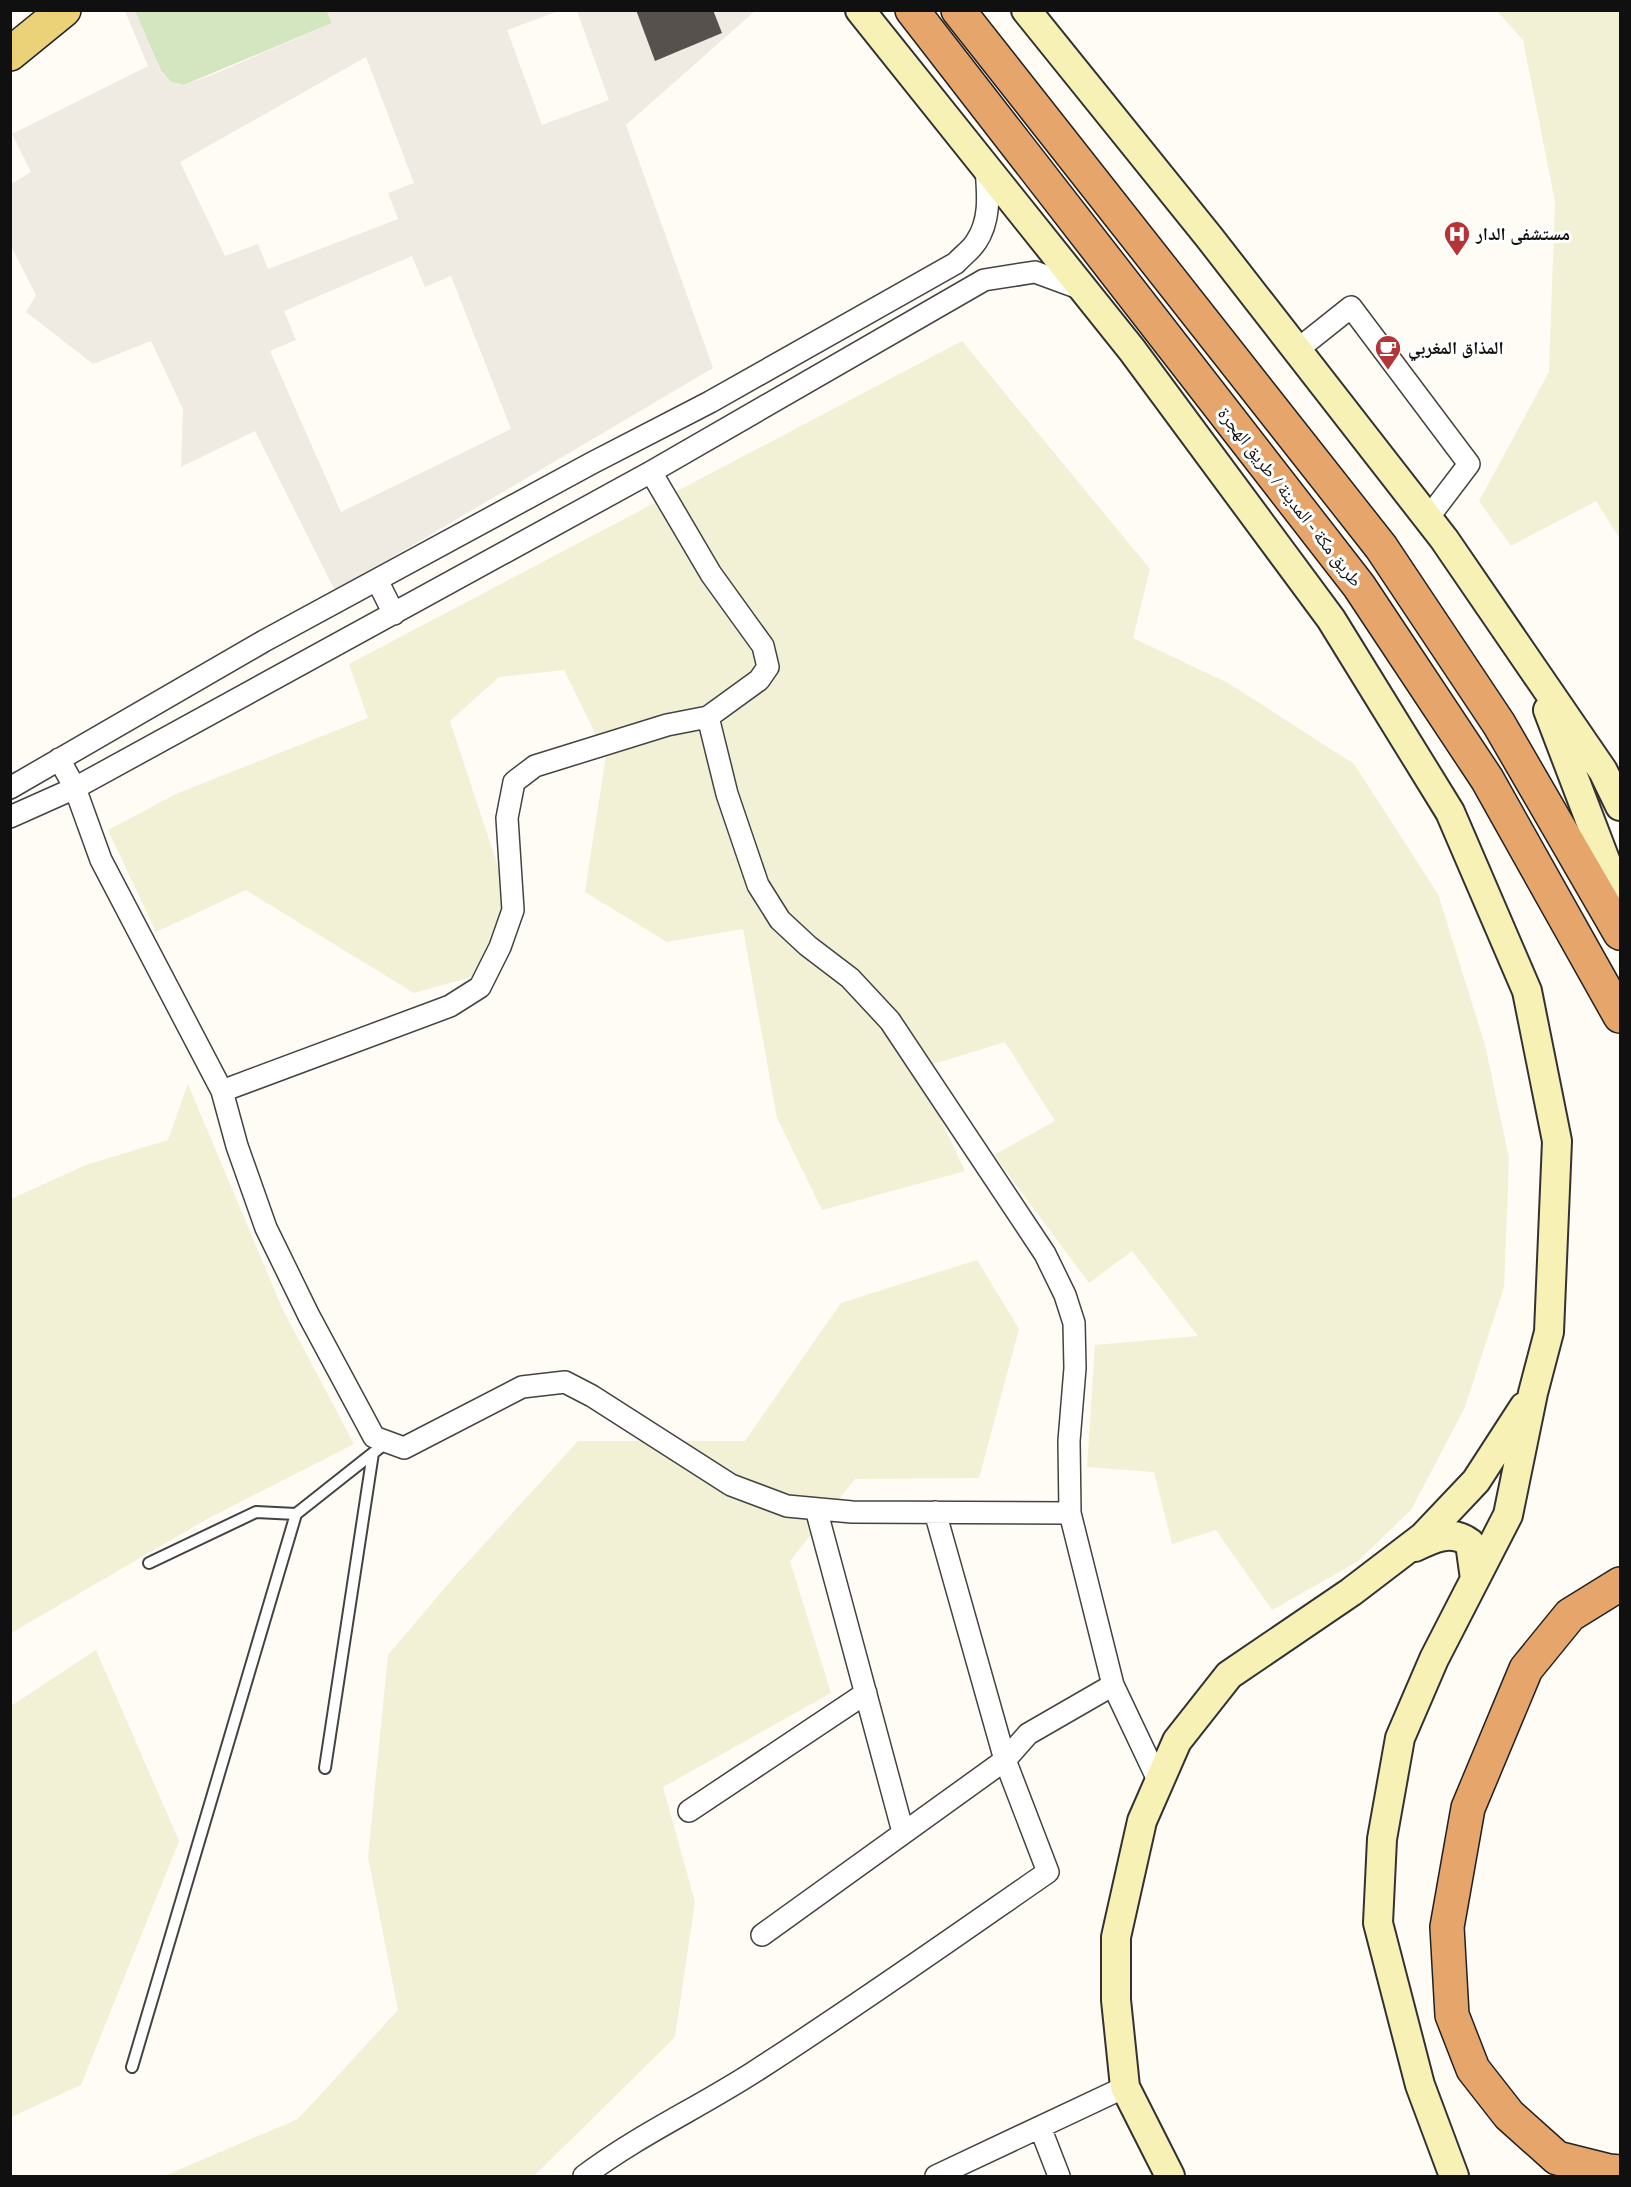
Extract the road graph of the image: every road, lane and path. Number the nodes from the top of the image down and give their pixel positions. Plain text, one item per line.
1 (64, 10) edge
2 (860, 10) edge
3 (912, 10) edge
4 (958, 10) edge
5 (1026, 10) edge
6 (10, 54) edge
7 (986, 168) junction
8 (1084, 290) junction
9 (1297, 350) junction
10 (710, 402) junction
11 (725, 429) junction
12 (651, 472) junction
13 (1428, 518) junction
14 (377, 580) junction
15 (393, 614) junction
16 (1530, 662) junction
17 (708, 717) junction
18 (59, 759) junction
19 (10, 788) edge
20 (75, 788) junction
21 (1620, 806) edge
22 (10, 817) edge
23 (1620, 899) edge
24 (1620, 933) edge
25 (1620, 1016) edge
26 (222, 1091) junction
27 (1533, 1393) junction
28 (380, 1447) junction
29 (816, 1509) junction
30 (935, 1512) junction
31 (1070, 1513) junction
32 (296, 1514) junction
33 (1414, 1544) junction
34 (148, 1563) dead end
35 (1475, 1579) junction
36 (1620, 1584) edge
37 (1113, 1685) junction
38 (866, 1693) junction
39 (1005, 1760) junction
40 (325, 1768) dead end
41 (1159, 1782) junction
42 (689, 1811) dead end
43 (903, 1832) junction
44 (762, 1935) dead end
45 (132, 2067) dead end
46 (1125, 2087) junction
47 (1040, 2127) junction
48 (973, 2168) edge
49 (1620, 2172) edge
50 (584, 2176) edge
51 (936, 2176) edge
52 (1059, 2176) edge
53 (1170, 2176) edge
54 (1454, 2176) edge

1 - 6 main road
2 - 7 main road
3 - 25 highway, طريق مكة - المدينة / طريق الهجرة
4 - 24 highway
5 - 9 main road
7 - 8 main road
7 - 10 street
8 - 11 street
8 - 27 main road
9 - 13 main road
9 - 13 street
10 - 11 street
10 - 14 street
11 - 12 street
12 - 15 street
12 - 17 street
13 - 16 main road
14 - 15 street
14 - 18 street
15 - 20 street
16 - 21 main road
16 - 23 main road
17 - 26 street
17 - 31 street
18 - 19 street
18 - 20 street
20 - 22 street
20 - 26 street
26 - 28 street
27 - 33 main road
27 - 35 main road
28 - 29 street
28 - 32 lane
28 - 40 lane
29 - 30 street
29 - 38 street
30 - 31 street
30 - 39 street
31 - 37 street
32 - 34 lane
32 - 45 lane
33 - 35 main road
33 - 41 main road
35 - 54 main road
36 - 49 highway
37 - 39 street
37 - 41 street
38 - 42 street
38 - 43 street
39 - 43 street
39 - 50 street
41 - 46 main road
43 - 44 street
46 - 47 street
46 - 53 main road
47 - 48 street
47 - 52 street
48 - 51 street

